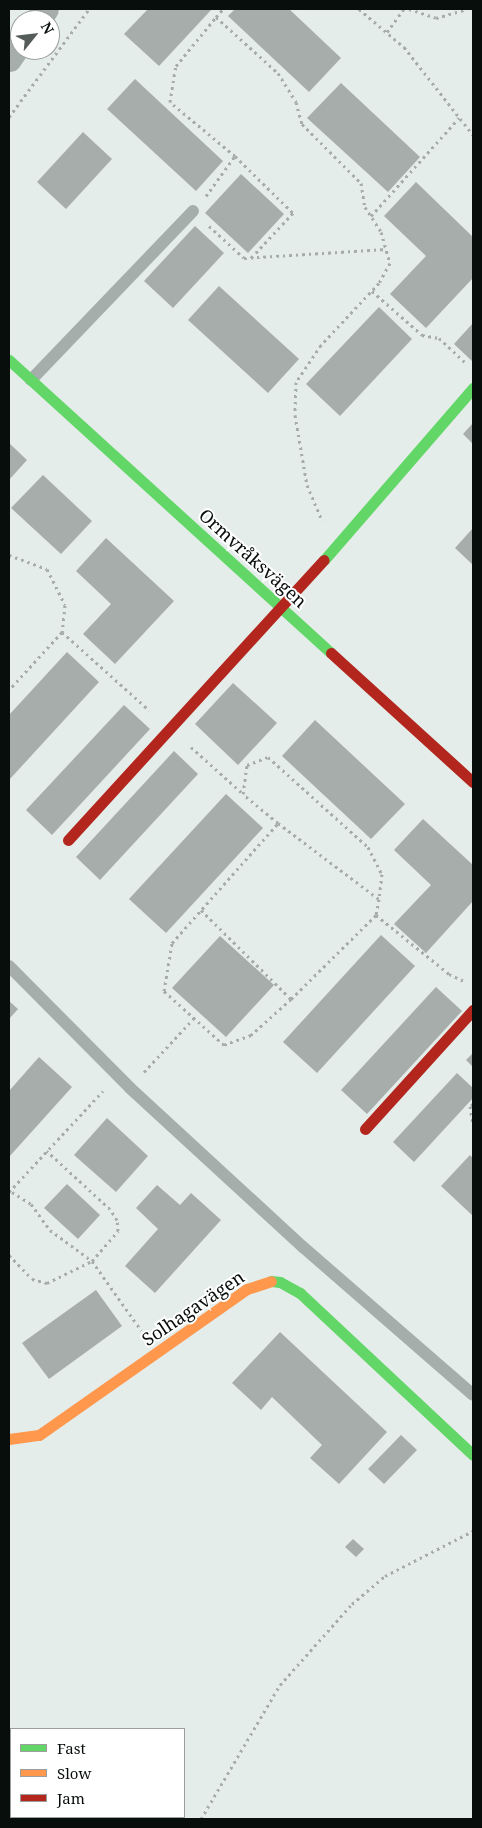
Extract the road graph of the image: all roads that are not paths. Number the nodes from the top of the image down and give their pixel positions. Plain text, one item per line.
1 (193, 211) road end
2 (9, 360) edge
3 (31, 380) junction
4 (473, 388) edge
5 (282, 609) junction
6 (473, 782) edge
7 (68, 840) dead end
8 (9, 966) edge
9 (473, 1010) edge
10 (365, 1129) dead end
11 (473, 1395) edge
12 (9, 1439) edge
13 (473, 1455) edge

1 - 3 lane
2 - 3 street, Ormvråksvägen
3 - 5 street, Ormvråksvägen
4 - 5 street
5 - 6 street, Ormvråksvägen
5 - 7 street
8 - 11 lane
9 - 10 street
12 - 13 street, Solhagavägen

